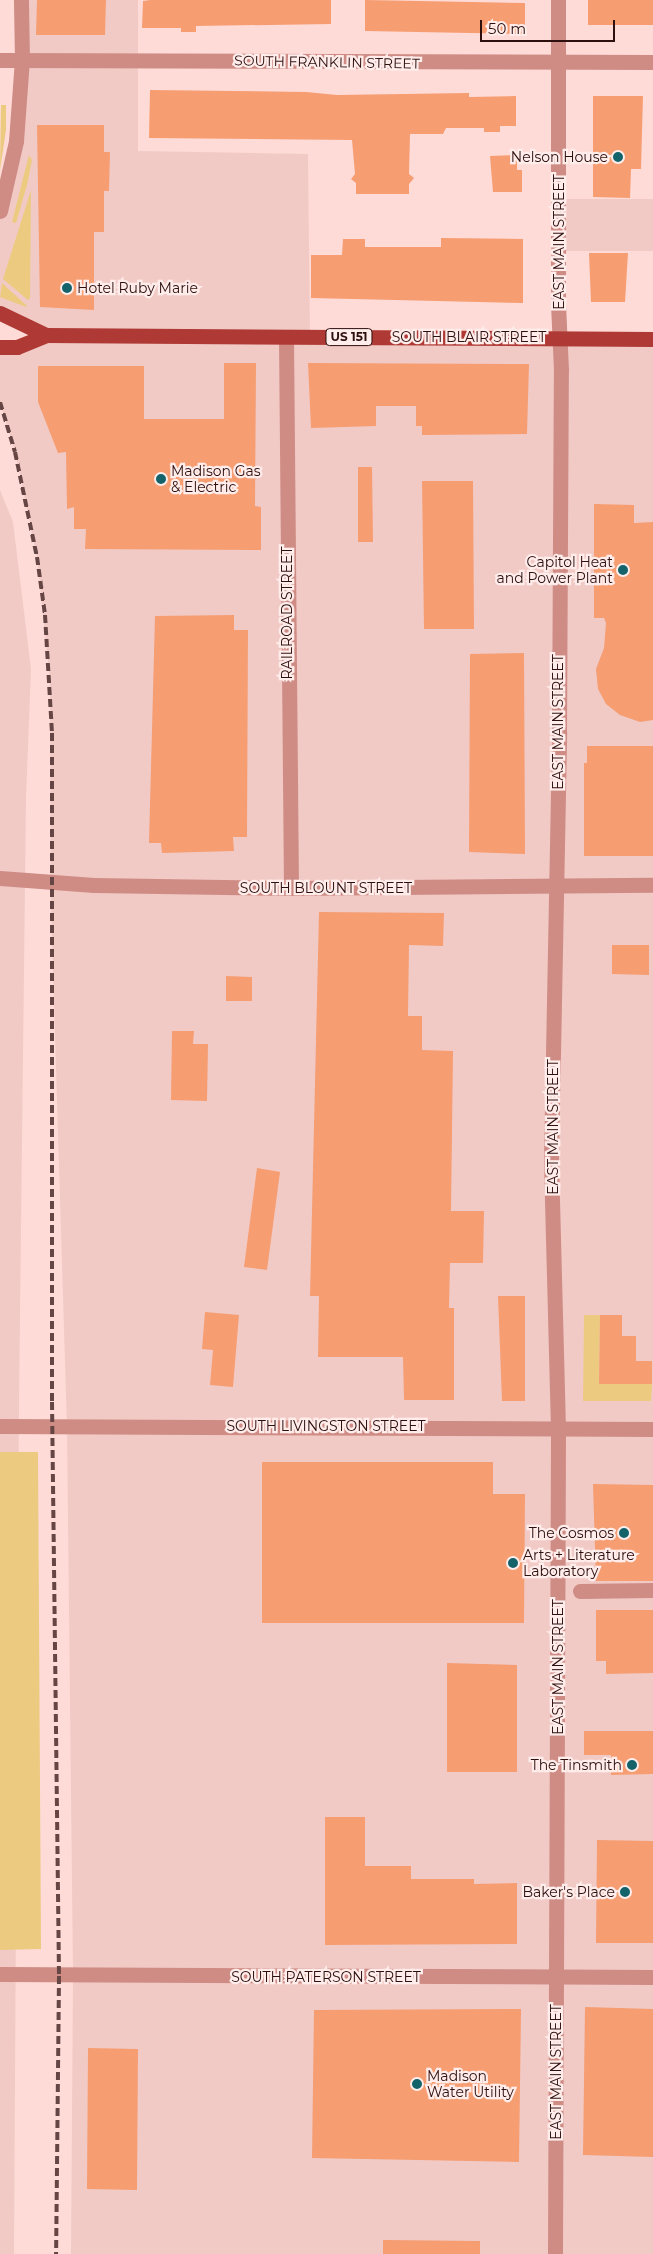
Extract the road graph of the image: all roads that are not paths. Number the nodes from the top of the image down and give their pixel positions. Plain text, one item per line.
1 (21, 0) edge
2 (558, 0) edge
3 (0, 60) edge
4 (22, 60) junction
5 (653, 62) edge
6 (558, 63) junction
7 (0, 211) edge
8 (0, 313) edge
9 (46, 335) junction
10 (286, 337) junction
11 (560, 337) junction
12 (653, 339) edge
13 (0, 347) edge
14 (0, 878) edge
15 (557, 885) junction
16 (653, 886) edge
17 (291, 888) junction
18 (0, 1426) edge
19 (558, 1428) junction
20 (653, 1429) edge
21 (653, 1590) edge
22 (580, 1591) dead end
23 (0, 1974) edge
24 (556, 1977) junction
25 (653, 1977) edge
26 (555, 2254) edge

1 - 4 street
2 - 6 street, EAST MAIN STREET
3 - 4 street, SOUTH FRANKLIN STREET
4 - 6 street, SOUTH FRANKLIN STREET
4 - 7 street
5 - 6 street, SOUTH FRANKLIN STREET
6 - 11 street, EAST MAIN STREET
8 - 9 main road, SOUTH BLAIR STREET / US 151
9 - 10 main road, SOUTH BLAIR STREET / US 151
9 - 13 main road, SOUTH BLAIR STREET / US 151
10 - 11 main road, SOUTH BLAIR STREET / US 151
10 - 17 street, RAILROAD STREET
11 - 12 main road, SOUTH BLAIR STREET / US 151
11 - 15 street, EAST MAIN STREET
14 - 17 street, SOUTH BLOUNT STREET
15 - 16 street, SOUTH BLOUNT STREET
15 - 17 street, SOUTH BLOUNT STREET
15 - 19 street, EAST MAIN STREET
18 - 19 street, SOUTH LIVINGSTON STREET
19 - 20 street, SOUTH LIVINGSTON STREET
19 - 24 street, EAST MAIN STREET
21 - 22 street
23 - 24 street, SOUTH PATERSON STREET
24 - 25 street, SOUTH PATERSON STREET
24 - 26 street, EAST MAIN STREET

